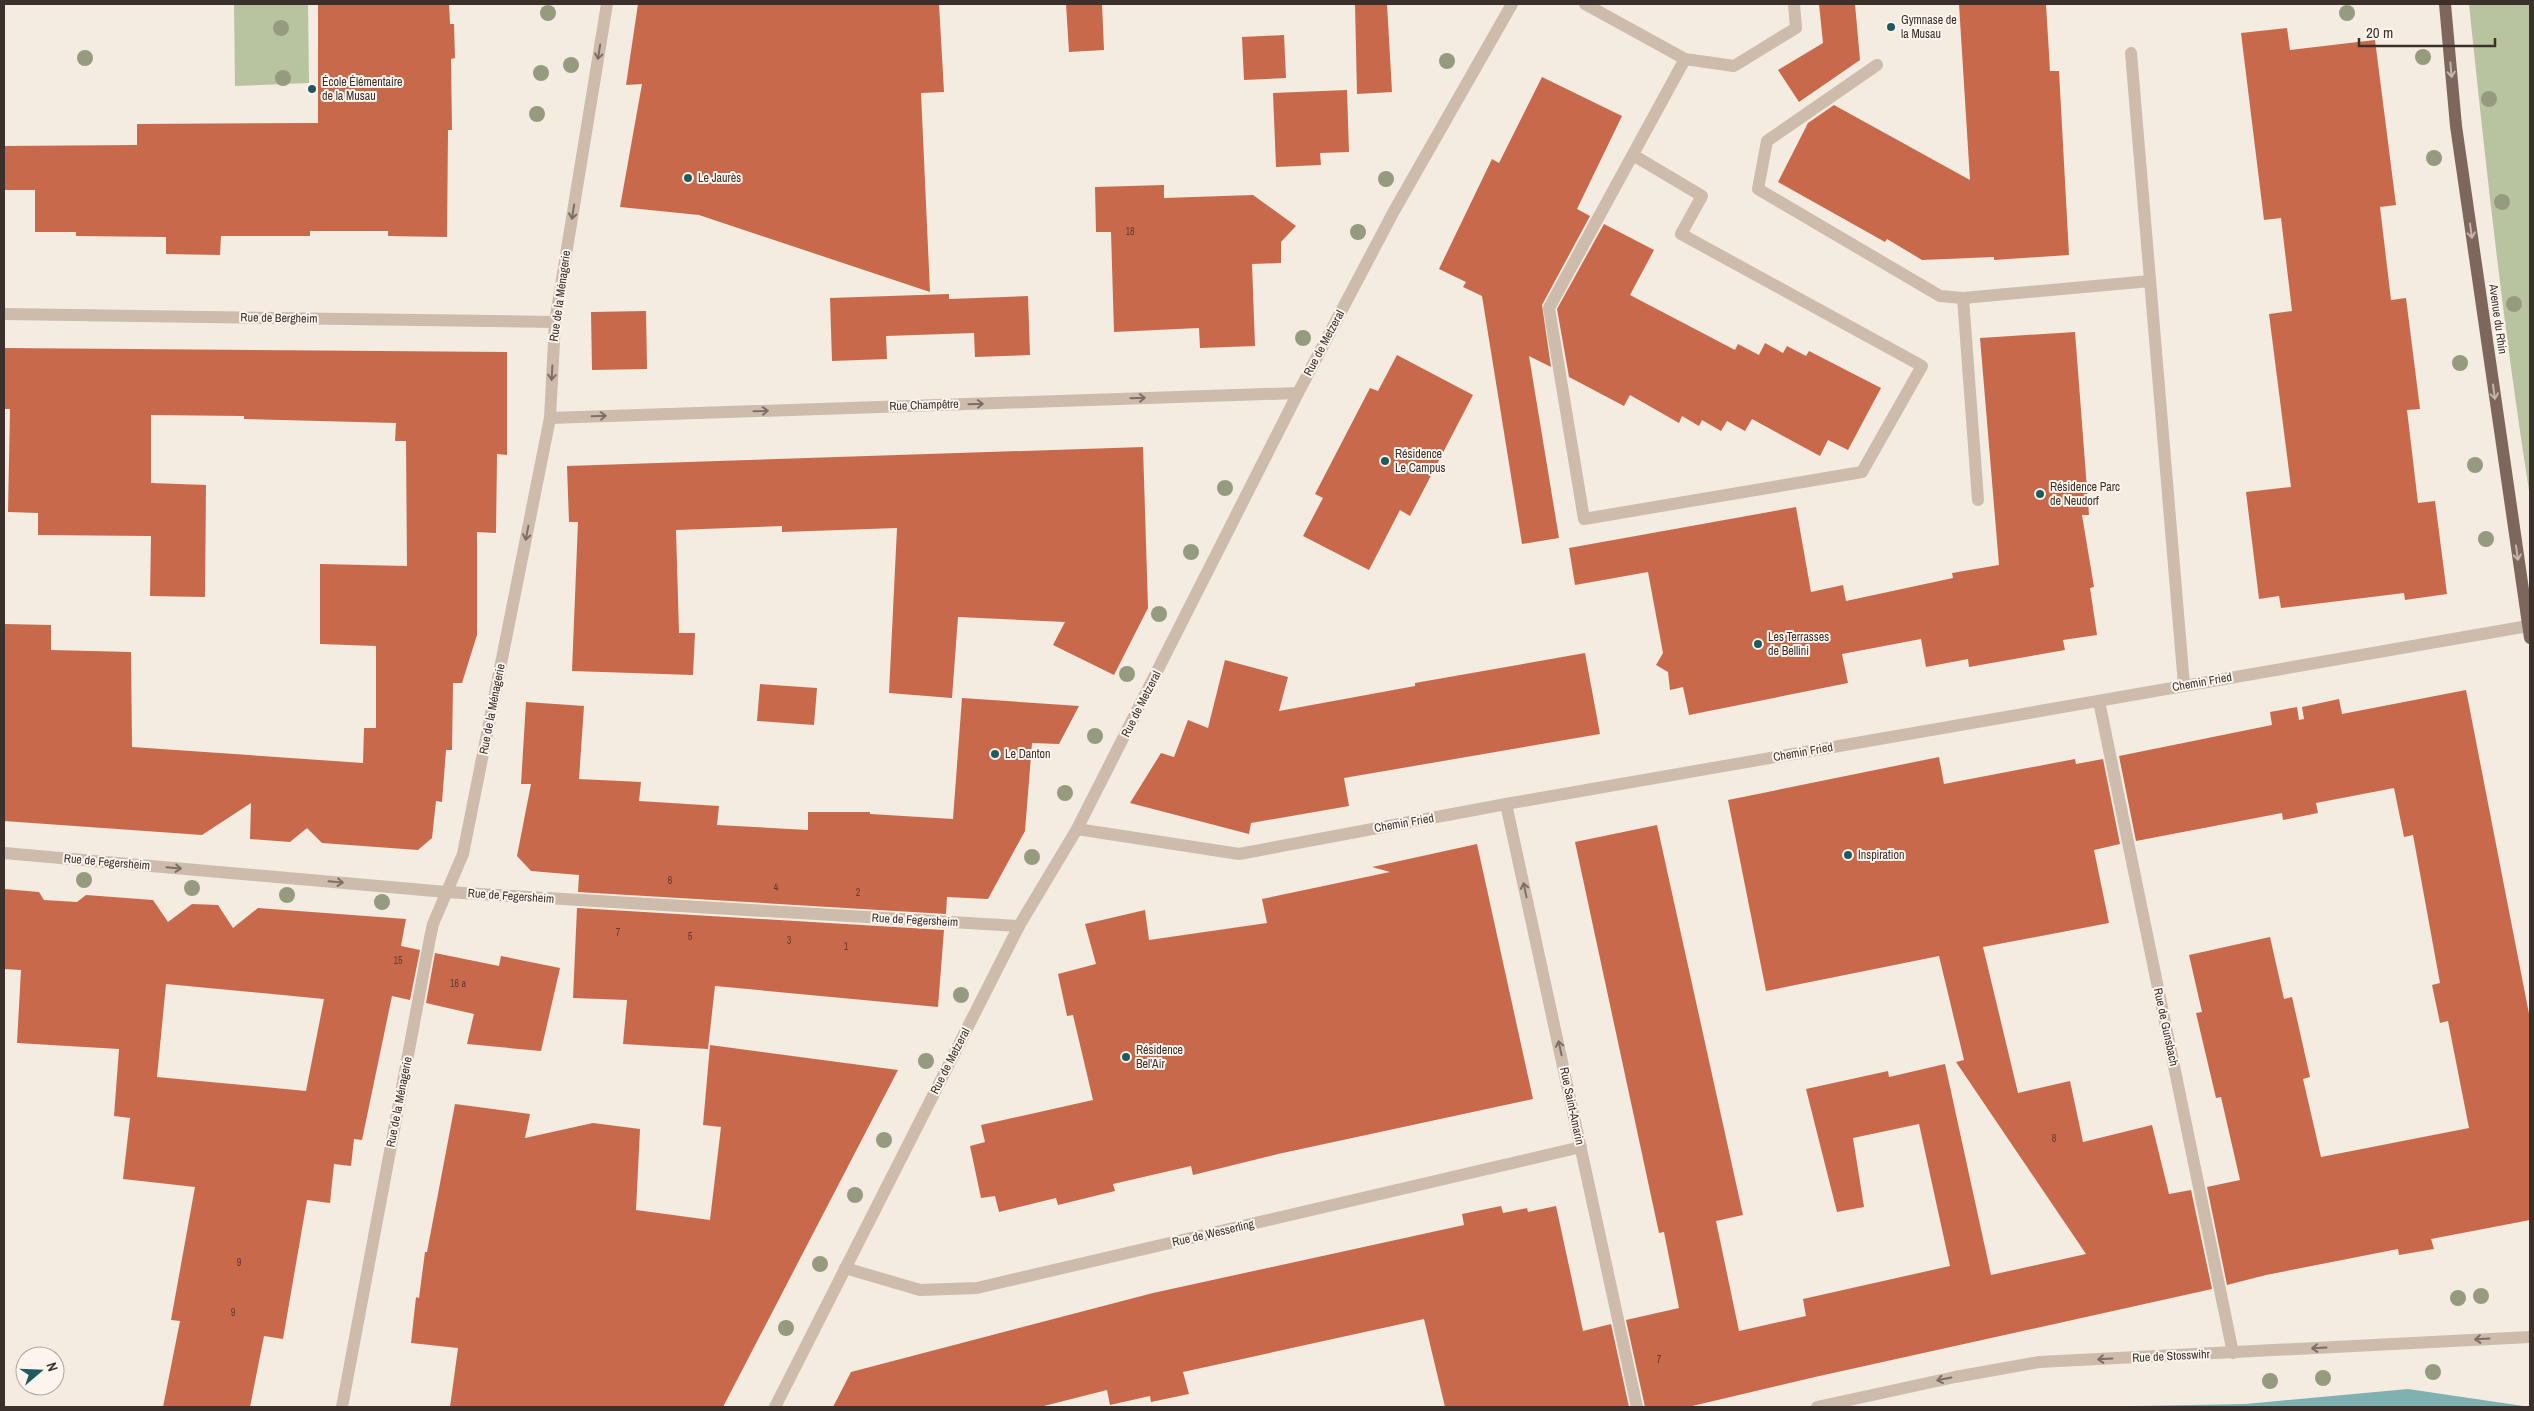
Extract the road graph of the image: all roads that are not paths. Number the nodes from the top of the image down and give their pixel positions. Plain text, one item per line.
1 (606, 4) edge
2 (1512, 4) edge
3 (1585, 4) edge
4 (1794, 4) edge
5 (2445, 4) edge
6 (2131, 53) dead end
7 (1685, 59) junction
8 (1877, 65) dead end
9 (1633, 155) junction
10 (2150, 281) junction
11 (1962, 298) junction
12 (4, 314) edge
13 (555, 322) junction
14 (1298, 393) junction
15 (550, 418) junction
16 (1978, 500) dead end
17 (2529, 632) edge
18 (2184, 685) junction
19 (2099, 701) junction
20 (1506, 804) junction
21 (1077, 829) junction
22 (4, 853) edge
23 (446, 892) junction
24 (1019, 926) junction
25 (1581, 1147) junction
26 (845, 1268) junction
27 (2530, 1337) edge
28 (2233, 1353) junction
29 (342, 1407) edge
30 (775, 1407) edge
31 (1637, 1407) edge
32 (1817, 1407) edge

1 -> 13 street, Rue de la Ménagerie
2 - 14 street, Rue de Metzeral
3 - 7 street
4 - 7 street
5 -> 17 main road, Avenue du Rhin
6 - 10 street
7 - 9 street
8 - 11 street
9 - 9 street
10 - 11 street
10 - 18 street
11 - 16 street
12 - 13 street, Rue de Bergheim
13 -> 15 street, Rue de la Ménagerie
15 -> 14 street, Rue Champêtre
14 - 21 street, Rue de Metzeral
15 -> 23 street, Rue de la Ménagerie
17 - 18 street, Chemin Fried
18 - 19 street, Chemin Fried
19 - 20 street, Chemin Fried
19 - 28 street, Rue de Gunsbach
20 - 21 street, Chemin Fried
25 -> 20 street, Rue Saint-Amarin
21 - 24 street, Rue de Metzeral
22 -> 23 street, Rue de Fegersheim
23 - 24 street, Rue de Fegersheim
23 - 29 street, Rue de la Ménagerie
24 - 26 street, Rue de Metzeral
25 - 26 street, Rue de Wesserling
25 - 31 street, Rue Saint-Amarin
26 - 30 street, Rue de Metzeral
27 -> 28 street, Rue de Stosswihr
28 -> 32 street, Rue de Stosswihr

